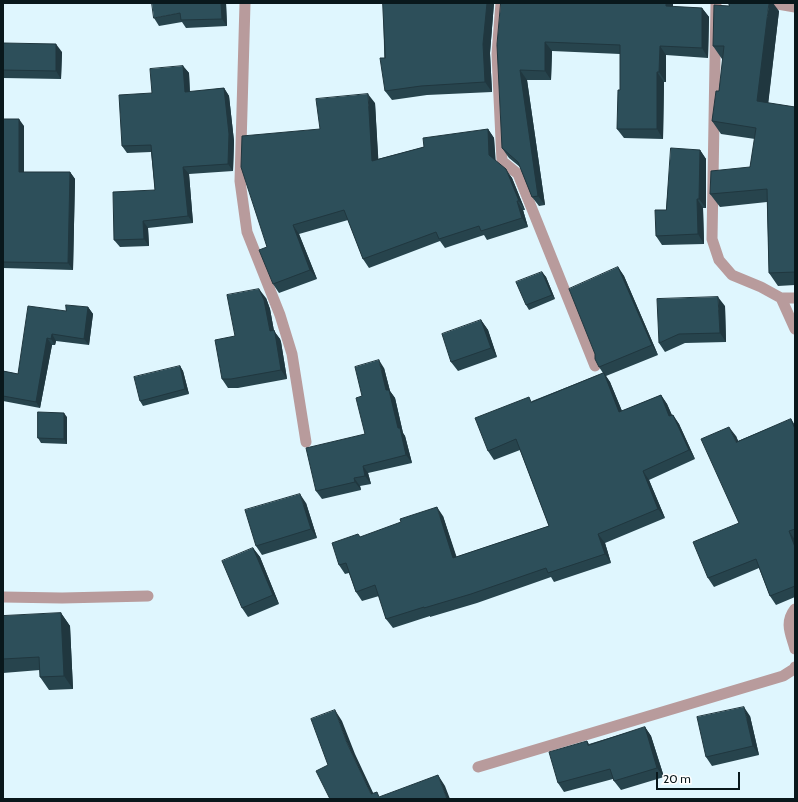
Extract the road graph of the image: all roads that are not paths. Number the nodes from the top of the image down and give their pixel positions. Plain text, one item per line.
1 (245, 3) edge
2 (501, 3) edge
3 (716, 3) edge
4 (772, 3) edge
5 (795, 7) edge
6 (781, 298) junction
7 (795, 298) edge
8 (795, 329) edge
9 (595, 366) edge
10 (306, 442) dead end
11 (148, 596) dead end
12 (3, 597) edge
13 (795, 609) edge
14 (795, 649) edge
15 (795, 667) edge
16 (478, 767) dead end

1 - 10 street
2 - 9 street
3 - 6 street
4 - 5 street
6 - 7 street
6 - 8 street
11 - 12 street
13 - 14 street
15 - 16 street

